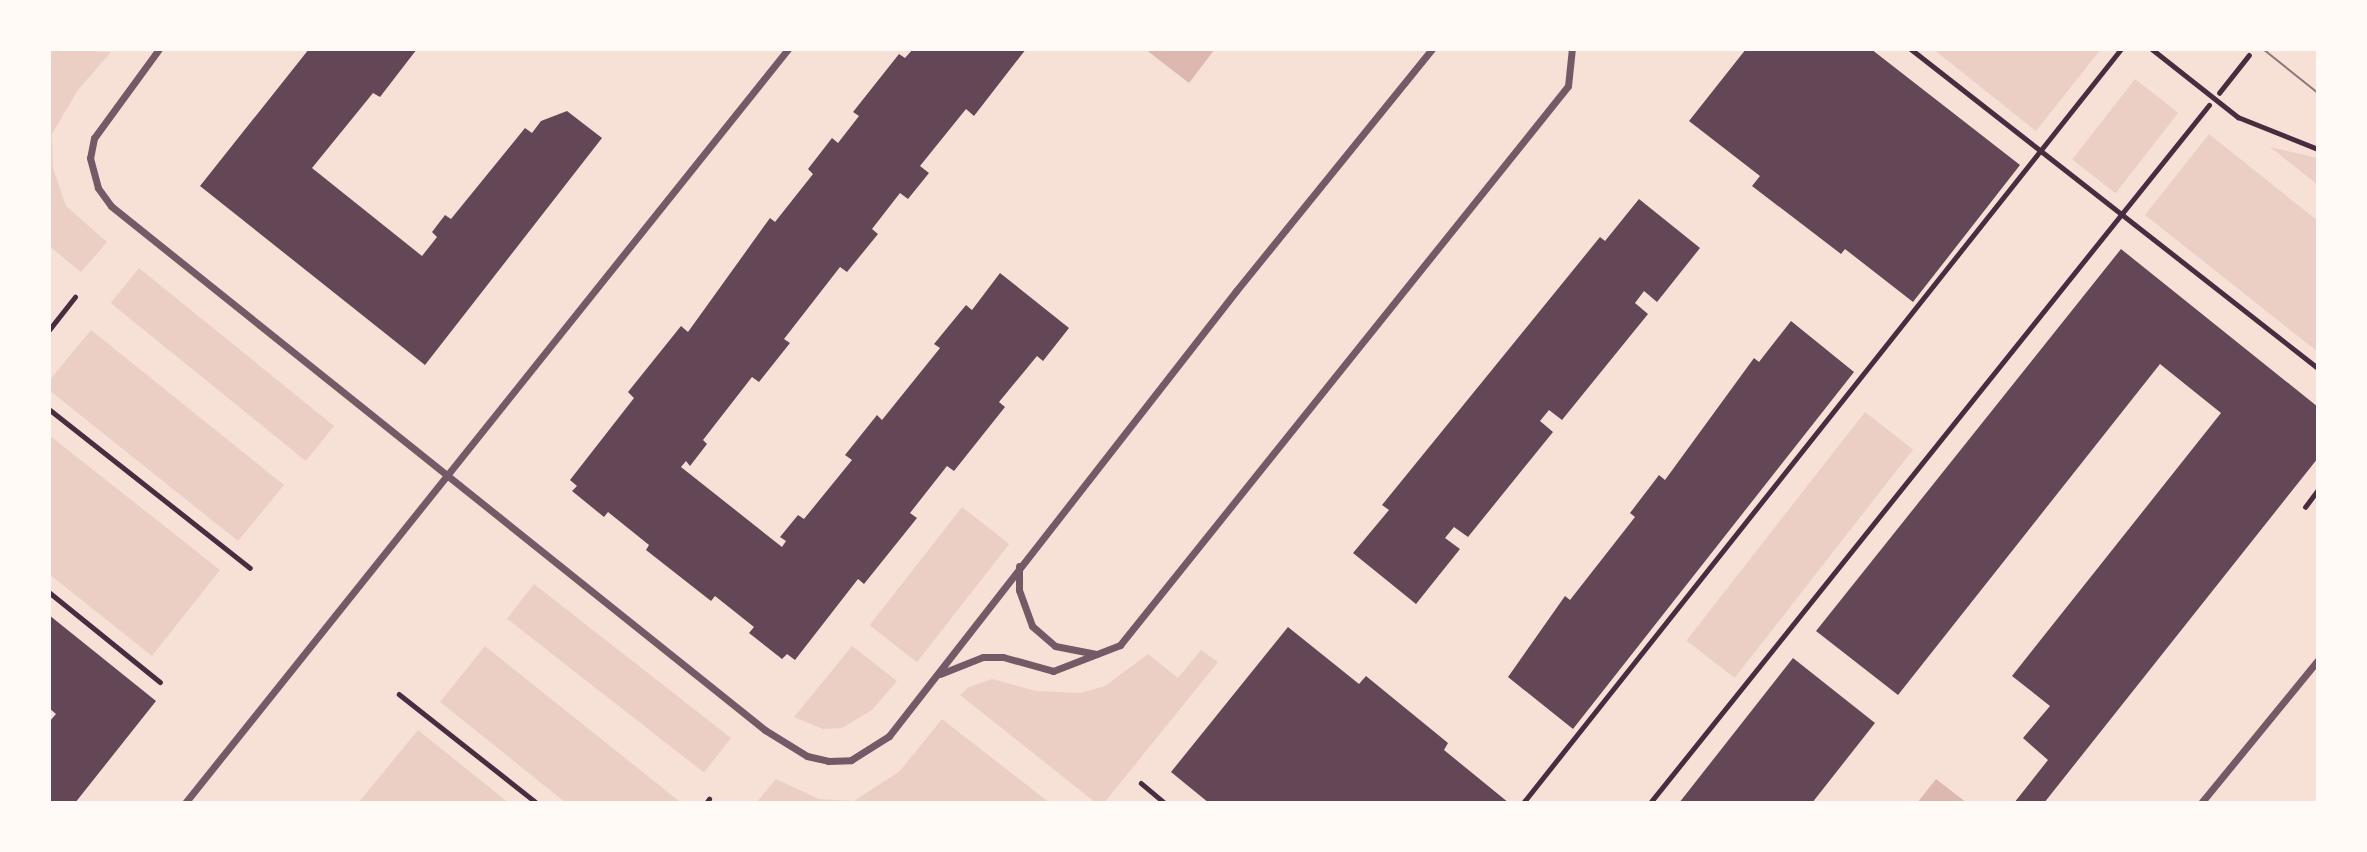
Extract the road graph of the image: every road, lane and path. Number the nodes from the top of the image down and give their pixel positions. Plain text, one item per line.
1 (788, 49) edge
2 (1432, 49) edge
3 (1572, 49) edge
4 (1911, 49) edge
5 (2121, 49) edge
6 (2152, 49) edge
7 (156, 51) edge
8 (2249, 55) dead end
9 (2219, 93) dead end
10 (2209, 105) dead end
11 (2318, 149) edge
12 (2041, 151) junction
13 (2122, 214) junction
14 (75, 297) dead end
15 (49, 331) edge
16 (2318, 368) edge
17 (49, 409) edge
18 (445, 475) junction
19 (2318, 491) edge
20 (2305, 507) dead end
21 (1019, 566) junction
22 (250, 568) dead end
23 (49, 592) edge
24 (1105, 653) junction
25 (2318, 660) edge
26 (2318, 670) edge
27 (940, 674) junction
28 (2305, 676) junction
29 (160, 682) dead end
30 (399, 694) dead end
31 (1140, 783) dead end
32 (185, 803) edge
33 (537, 803) edge
34 (1165, 803) edge
35 (1523, 803) edge
36 (1650, 803) edge
37 (2201, 803) edge

1 - 18 street
2 - 21 street
3 - 24 street
4 - 12 path
5 - 12 path
6 - 11 path
7 - 18 street
8 - 9 path
10 - 13 path
12 - 13 path
12 - 35 path
13 - 16 path
13 - 36 path
14 - 15 path
17 - 22 path
18 - 27 street
18 - 32 street
19 - 20 path
21 - 24 street
21 - 27 street
23 - 29 path
24 - 27 street
25 - 28 street
26 - 28 street
28 - 37 street
30 - 33 path
31 - 34 path

